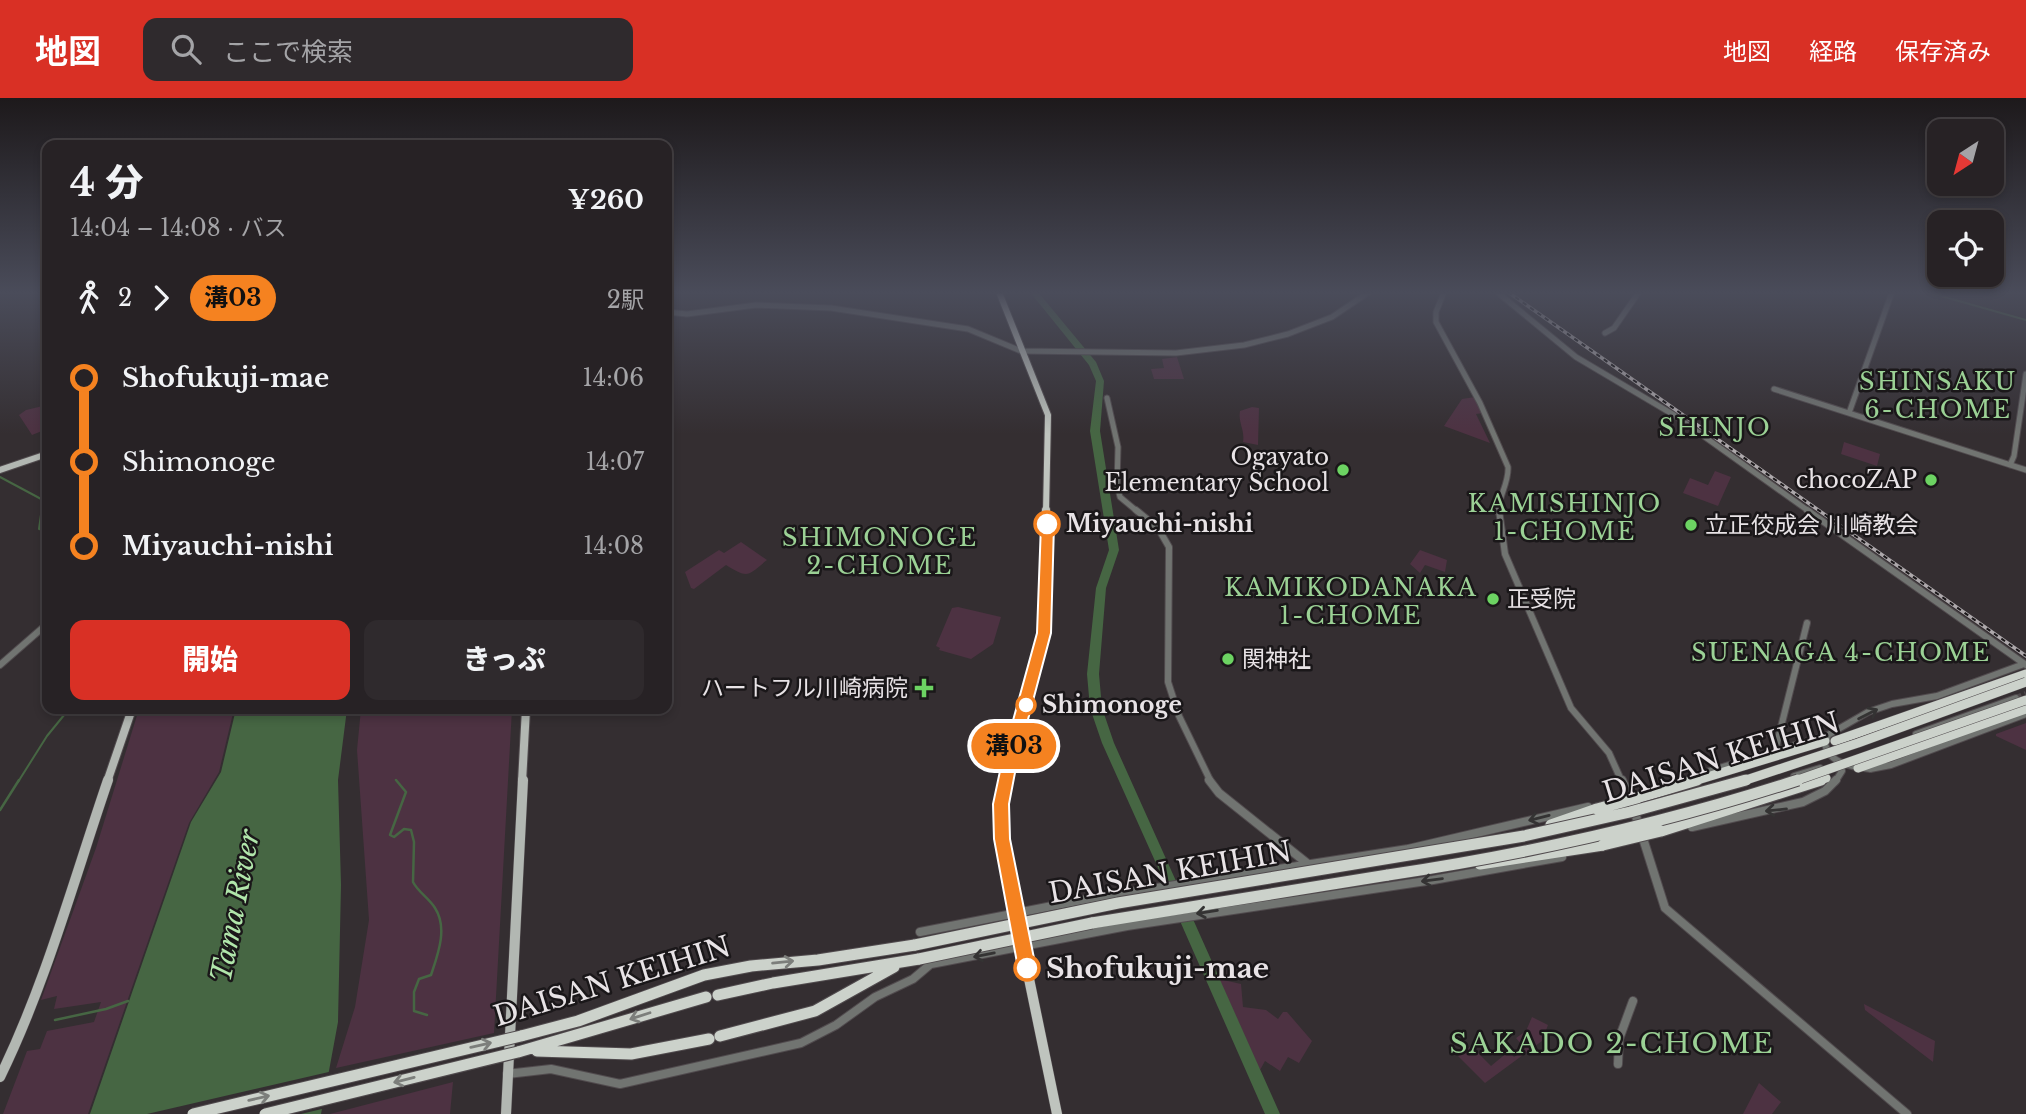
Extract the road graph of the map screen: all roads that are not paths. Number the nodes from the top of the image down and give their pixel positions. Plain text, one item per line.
1 (992, 339) edge
2 (1017, 339) edge
3 (1267, 339) edge
4 (1446, 339) edge
5 (1555, 339) edge
6 (1875, 339) edge
7 (1021, 351) junction
8 (2026, 374) edge
9 (1774, 389) dead end
10 (1107, 398) dead end
11 (1849, 413) junction
12 (42, 456) edge
13 (2010, 465) junction
14 (0, 470) edge
15 (2026, 470) edge
16 (1807, 623) dead end
17 (42, 628) edge
18 (0, 665) edge
19 (2025, 668) edge
20 (2026, 682) edge
21 (2017, 696) edge
22 (2026, 712) edge
23 (130, 714) edge
24 (526, 714) edge
25 (1829, 739) junction
26 (1806, 748) junction
27 (1775, 751) junction
28 (1837, 763) junction
29 (1858, 768) junction
30 (1871, 768) junction
31 (1826, 778) joint
32 (1629, 795) junction
33 (1637, 818) junction
34 (1519, 837) junction
35 (1644, 840) junction
36 (1308, 864) junction
37 (1440, 868) junction
38 (1015, 913) junction
39 (1019, 931) junction
40 (918, 938) junction
41 (1023, 947) junction
42 (902, 963) junction
43 (926, 963) junction
44 (1633, 1001) dead end
45 (523, 1051) junction
46 (1618, 1064) dead end
47 (508, 1074) junction
48 (0, 1077) edge
49 (193, 1114) edge
50 (265, 1114) edge
51 (506, 1114) edge
52 (1057, 1114) edge
53 (1907, 1114) edge

1 - 7 street
2 - 7 highway
3 - 7 street
4 - 32 street
5 - 19 street
6 - 11 street
7 - 38 highway
8 - 13 street
9 - 11 street
10 - 36 street
11 - 13 street
12 - 14 main road
13 - 15 street
16 - 27 street
17 - 18 street
19 - 25 highway
25 -> 19 street
20 - 34 highway, DAISAN KEIHIN, bridge
21 - 28 street
21 - 37 highway, DAISAN KEIHIN, bridge
22 - 29 highway
22 - 30 street
23 - 48 main road
24 - 47 main road
25 - 26 highway
25 - 27 street
25 - 28 street
26 - 28 highway
26 - 34 highway, bridge
27 - 32 street
28 - 29 street
28 - 30 street
28 - 31 street
28 - 33 street
28 - 33 street
28 -> 35 street
29 - 30 street
31 - 37 highway, bridge
32 - 33 street
32 -> 36 street
33 - 35 street
33 - 39 street
34 - 40 highway, DAISAN KEIHIN, bridge
35 -> 41 street
35 - 53 street
36 - 38 street
37 - 43 highway, DAISAN KEIHIN, bridge
38 - 39 highway
38 - 40 street
39 - 41 highway
39 - 43 street
49 -> 40 highway, DAISAN KEIHIN, bridge
41 -> 43 street
41 - 52 highway
42 - 43 highway, DAISAN KEIHIN
42 -> 45 highway, DAISAN KEIHIN
42 - 45 highway
43 - 47 street
44 - 46 street
45 -> 50 highway, DAISAN KEIHIN, bridge
47 - 51 main road

